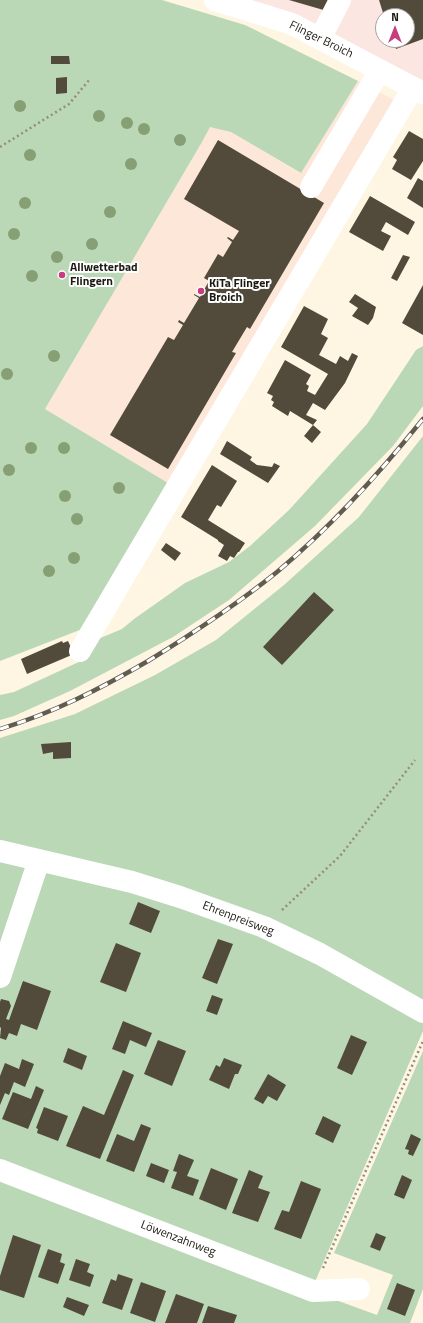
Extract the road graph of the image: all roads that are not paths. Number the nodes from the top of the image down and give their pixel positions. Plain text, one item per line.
1 (215, 0) edge
2 (340, 0) edge
3 (320, 39) junction
4 (380, 70) junction
5 (418, 90) edge
6 (311, 187) dead end
7 (80, 651) dead end
8 (0, 851) edge
9 (39, 860) junction
10 (0, 977) edge
11 (423, 1012) edge
12 (0, 1170) edge
13 (359, 1289) dead end

1 - 3 street, Flinger Broich
2 - 3 street
3 - 4 street, Flinger Broich
4 - 5 street, Flinger Broich
4 - 6 street
5 - 7 street
8 - 9 street, Ehrenpreisweg
9 - 10 street
9 - 11 street, Ehrenpreisweg
12 - 13 street, Löwenzahnweg

